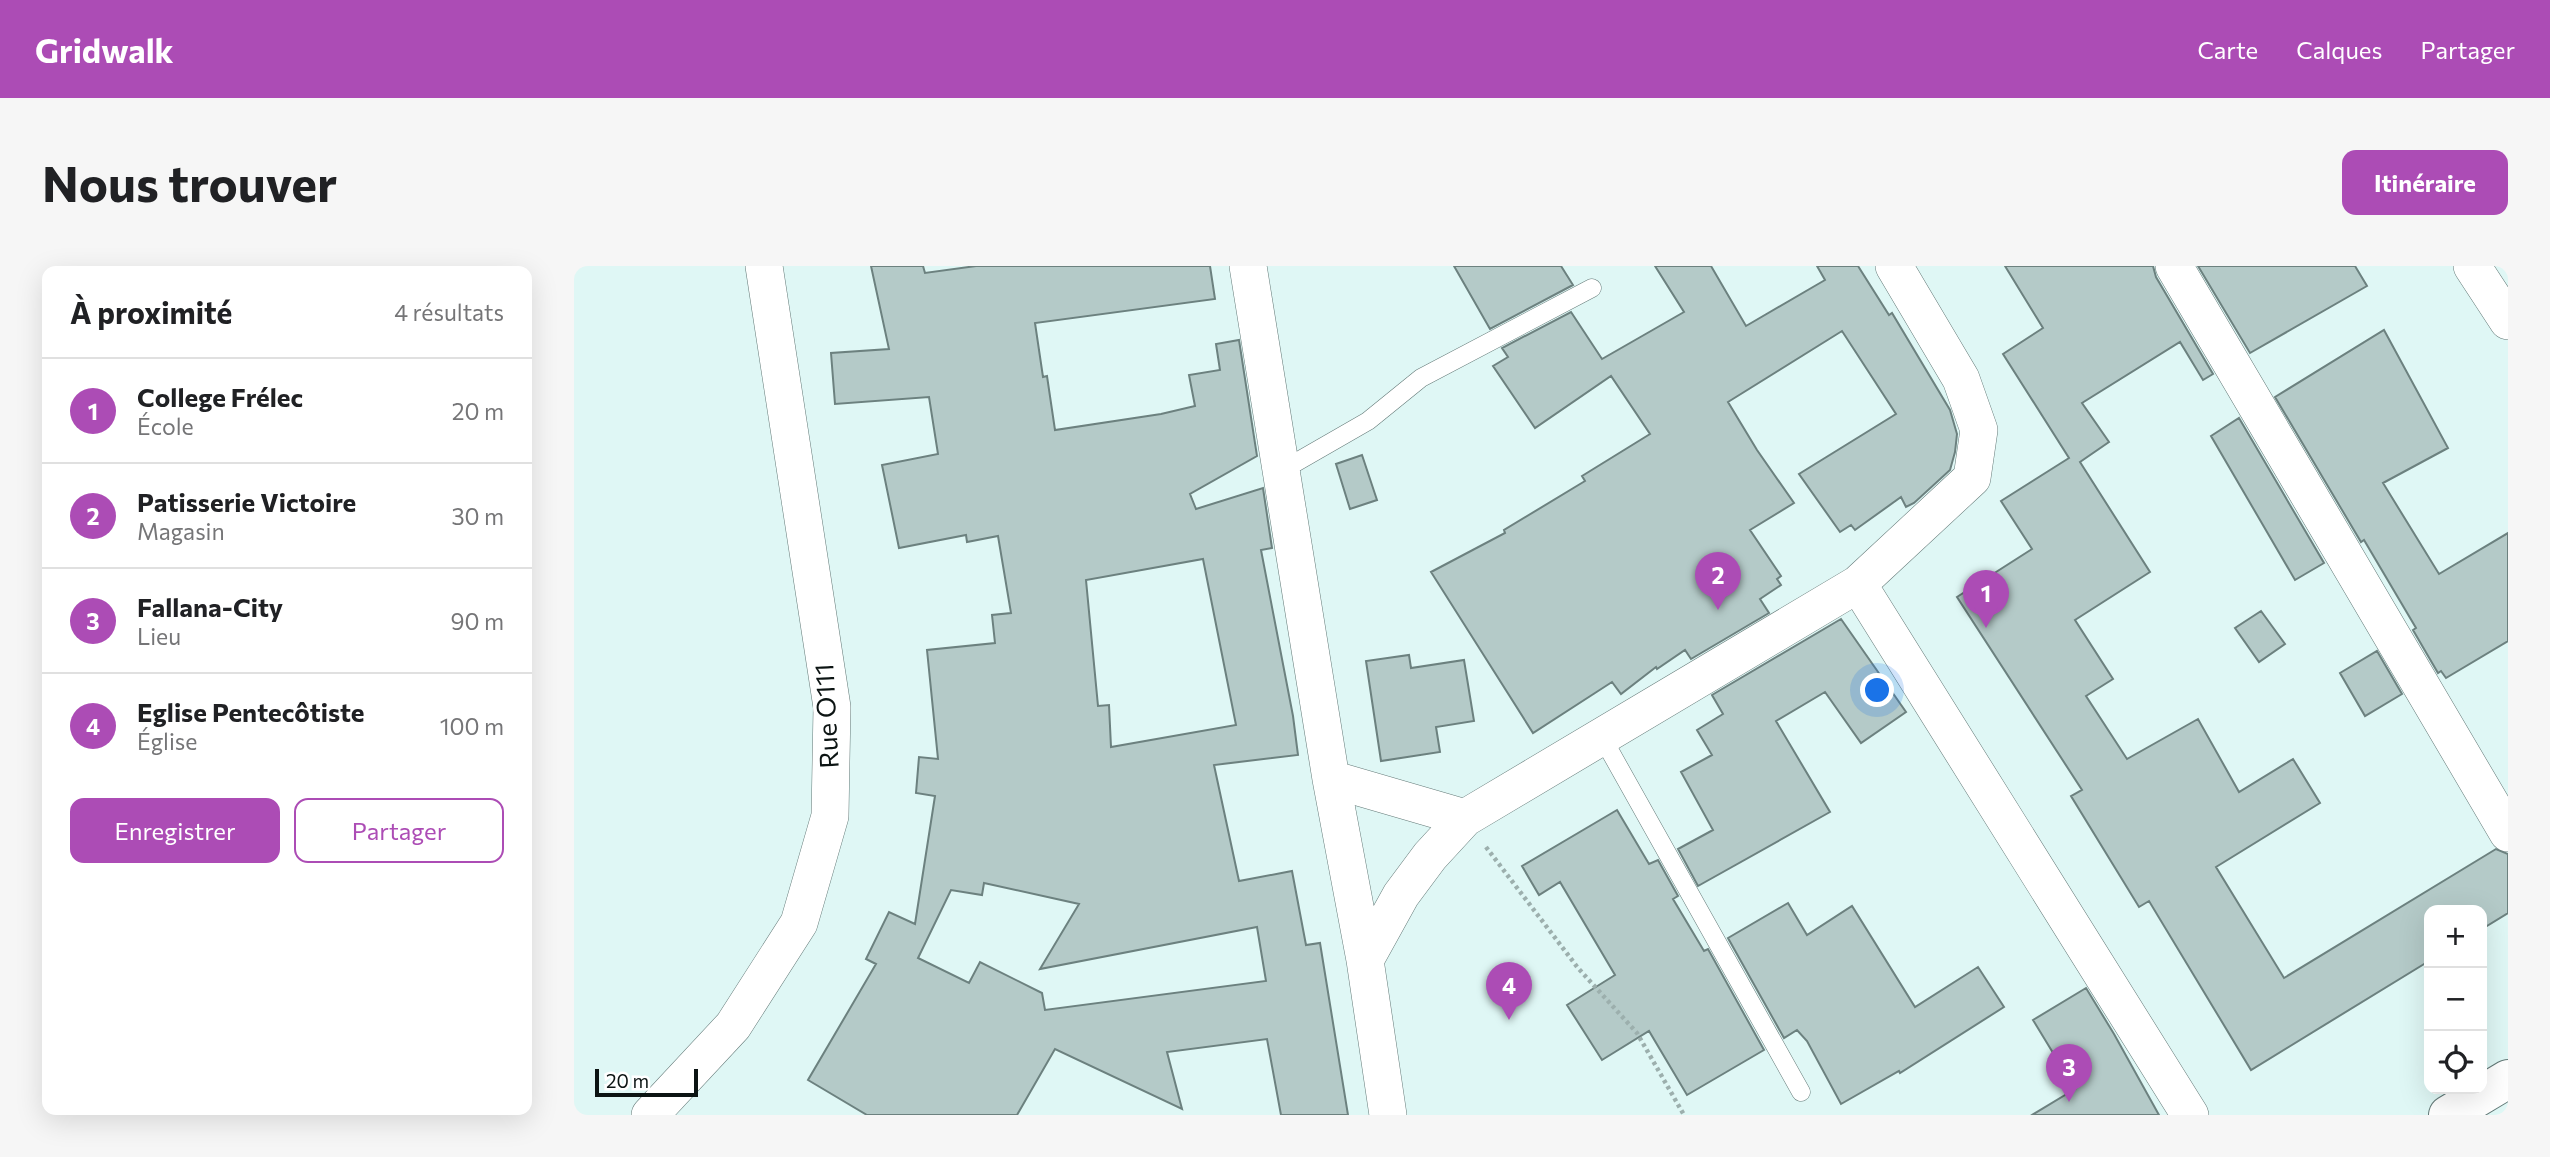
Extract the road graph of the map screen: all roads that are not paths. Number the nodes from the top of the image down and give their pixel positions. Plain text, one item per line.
1 (764, 266) edge
2 (1248, 266) edge
3 (1894, 266) edge
4 (2174, 266) edge
5 (2472, 266) edge
6 (1592, 288) dead end
7 (2508, 321) edge
8 (1281, 471) junction
9 (1858, 584) junction
10 (1602, 737) junction
11 (1331, 779) junction
12 (1465, 818) junction
13 (2508, 833) edge
14 (1365, 960) junction
15 (2508, 1079) edge
16 (1801, 1092) dead end
17 (650, 1115) edge
18 (1388, 1115) edge
19 (2190, 1115) edge
20 (2448, 1115) edge

1 - 17 street, Rue O111
2 - 8 street
3 - 9 street
4 - 13 street
5 - 7 street
6 - 8 lane
8 - 11 street
9 - 10 street
9 - 19 street
10 - 12 street
10 - 16 lane
11 - 12 street
11 - 14 street
12 - 14 street
14 - 18 street
15 - 20 main road

